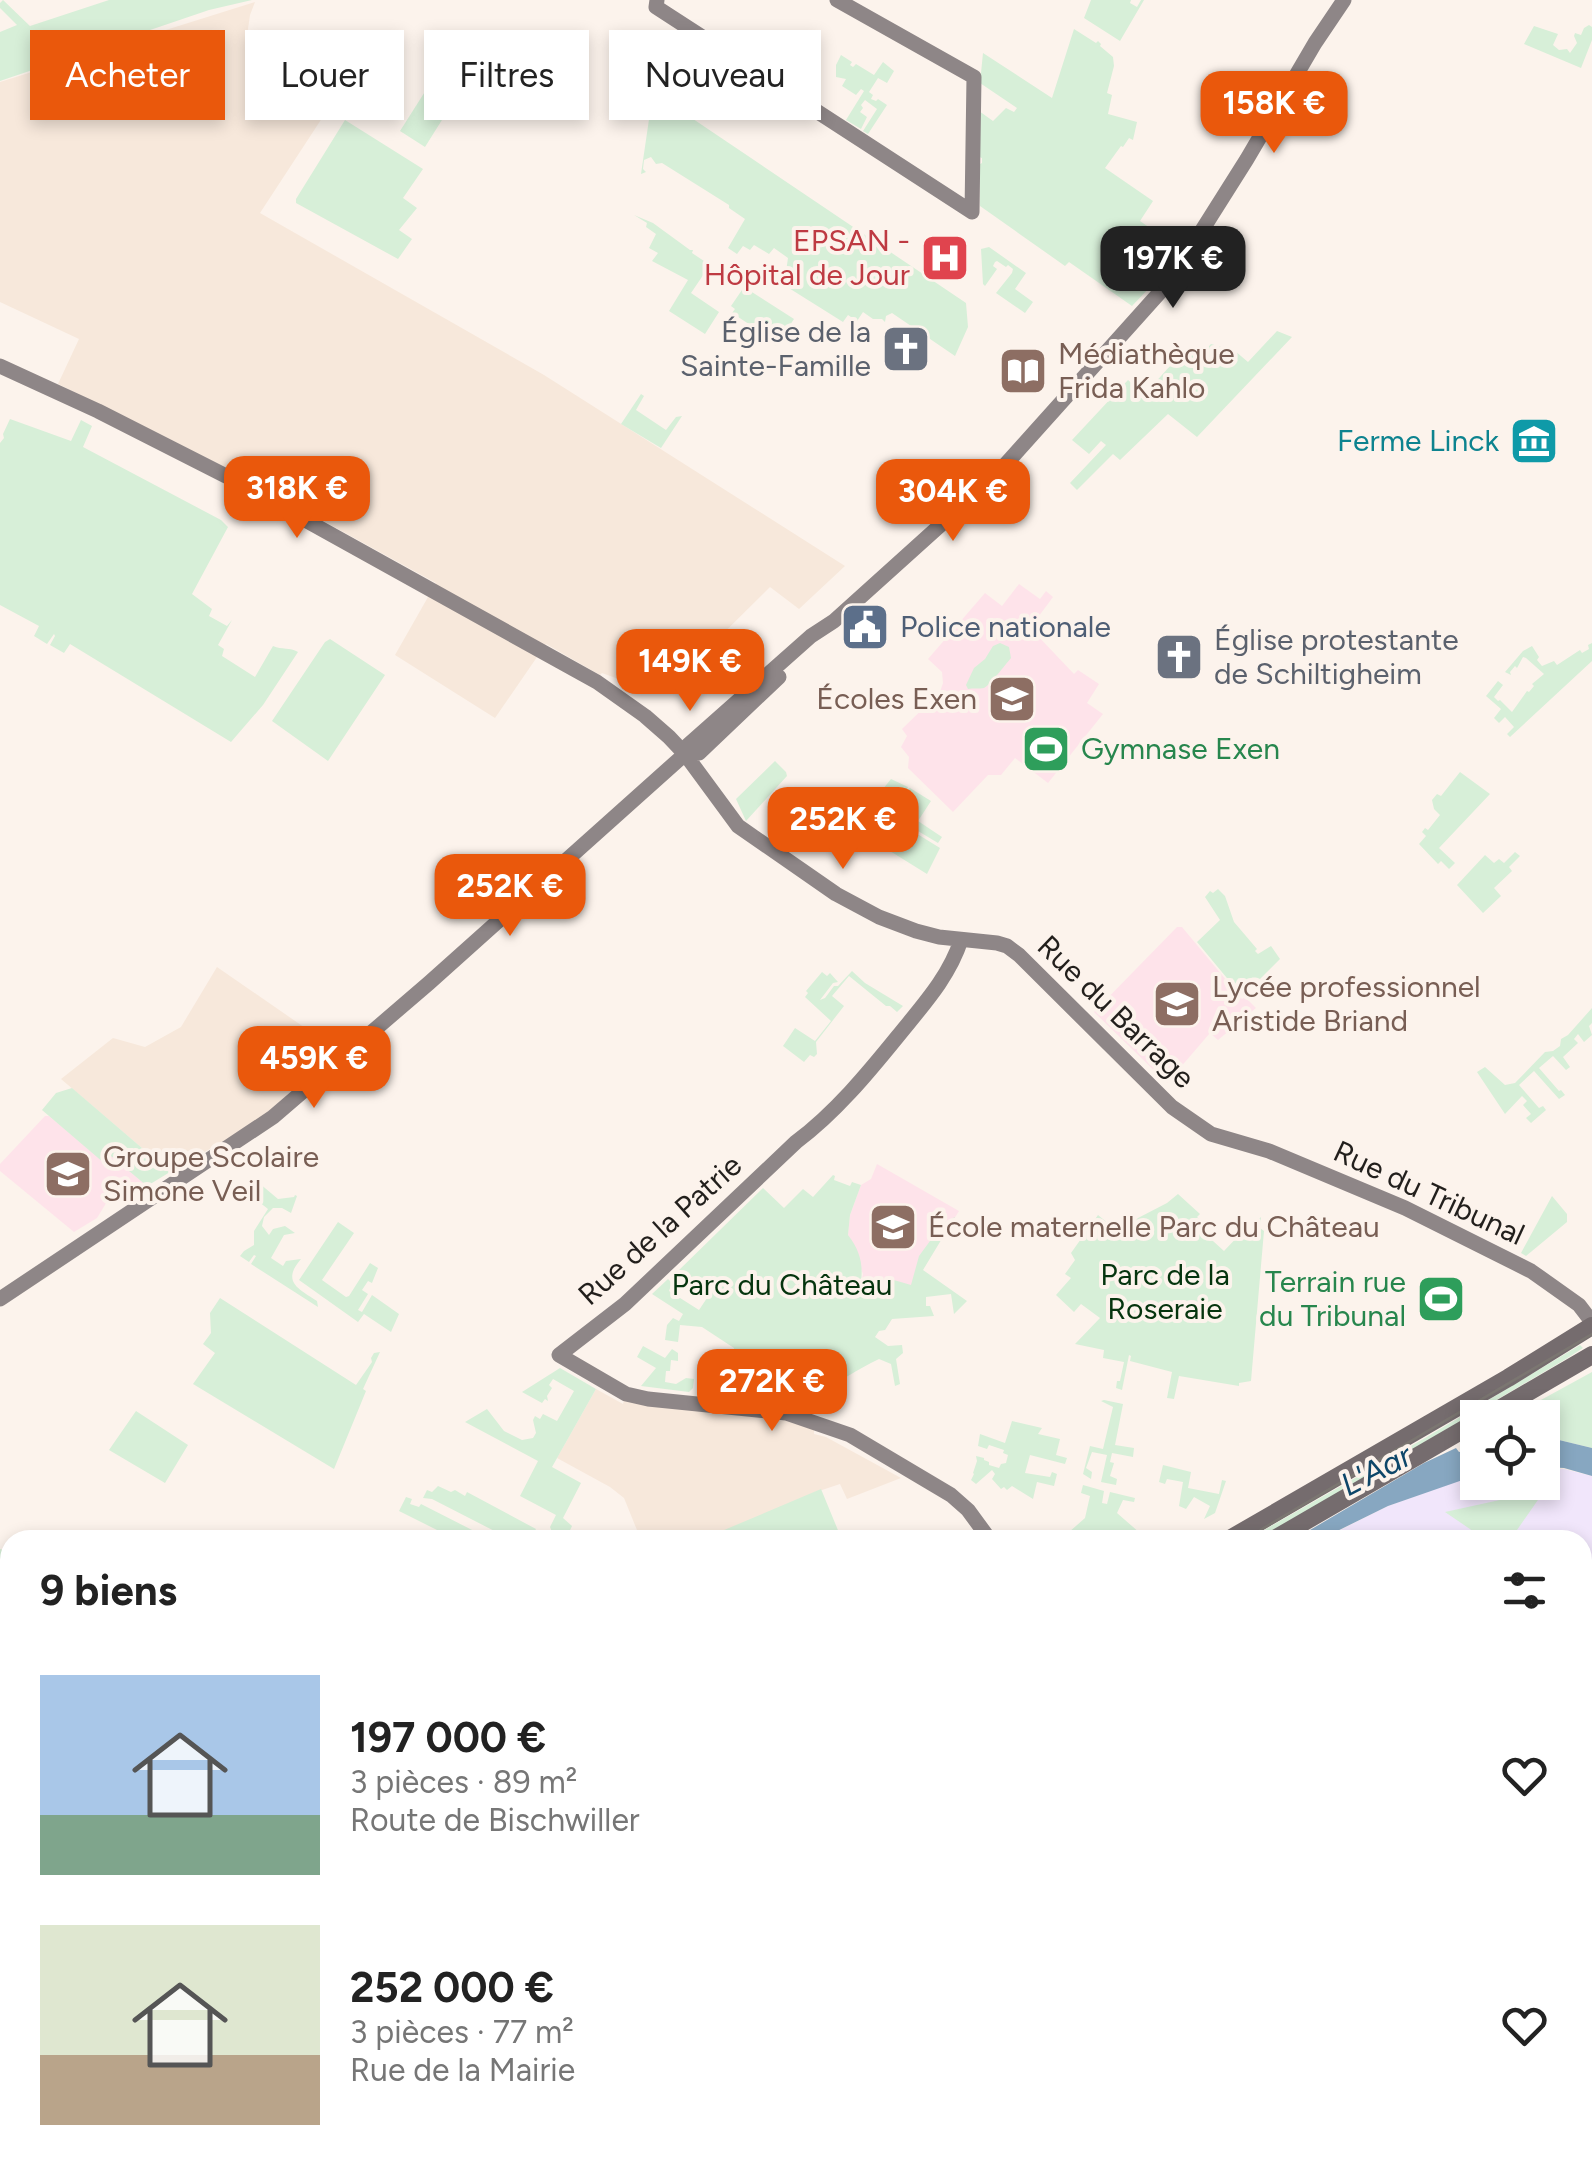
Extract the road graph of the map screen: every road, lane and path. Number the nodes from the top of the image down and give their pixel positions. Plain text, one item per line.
1 (837, 0) edge
2 (1344, 0) edge
3 (657, 4) edge
4 (0, 366) edge
5 (685, 754) junction
6 (962, 940) junction
7 (1228, 1140) joint
8 (0, 1299) edge
9 (1592, 1324) edge
10 (1592, 1355) edge
11 (1515, 1400) edge
12 (1460, 1431) edge
13 (983, 1530) edge
14 (1246, 1530) edge
15 (1290, 1530) edge

1 - 3 street
2 - 5 street
4 - 5 street, Rue du Barrage
5 - 6 street, Rue du Barrage
5 - 8 street
6 - 7 street, Rue du Barrage
6 - 13 street, Rue de la Patrie
7 - 9 street, Rue du Tribunal
9 - 14 main road
10 - 11 main road
12 - 15 main road

